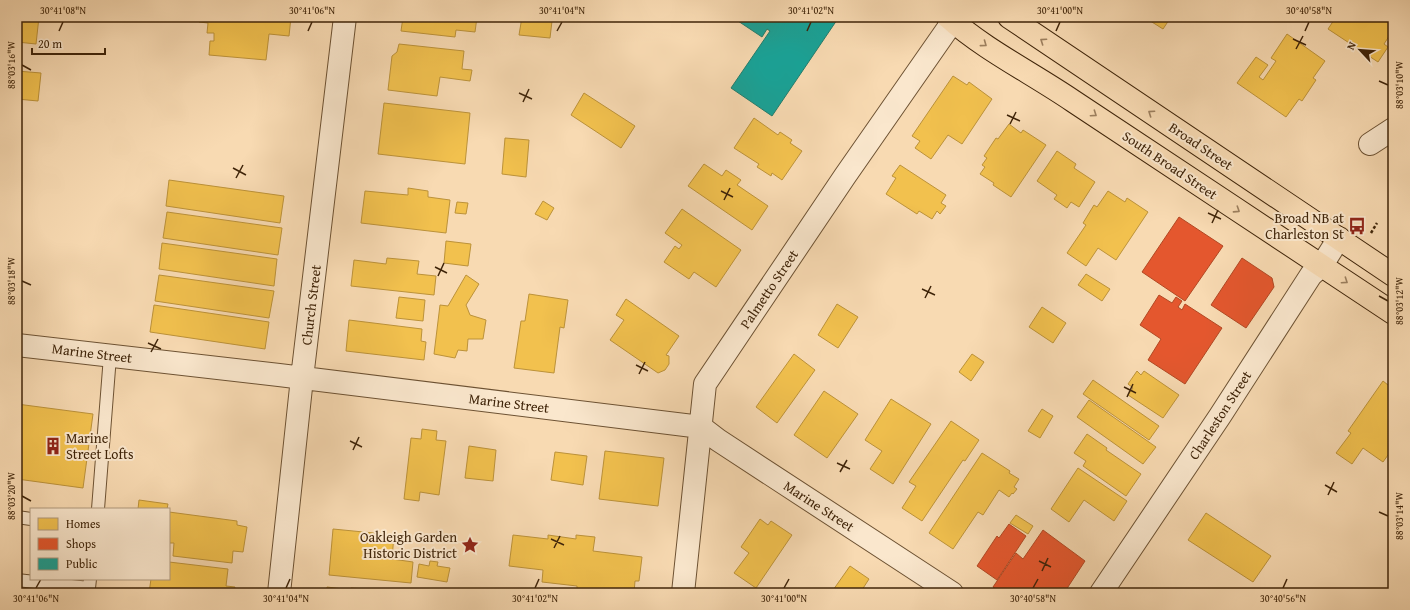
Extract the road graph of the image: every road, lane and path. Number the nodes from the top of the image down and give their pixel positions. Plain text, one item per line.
1 (345, 17) edge
2 (1009, 17) edge
3 (950, 19) edge
4 (1393, 129) edge
5 (1370, 144) dead end
6 (1339, 238) junction
7 (1322, 265) junction
8 (1393, 275) edge
9 (1393, 313) edge
10 (17, 345) edge
11 (110, 356) junction
12 (302, 378) junction
13 (701, 427) junction
14 (98, 508) edge
15 (17, 517) edge
16 (30, 519) edge
17 (17, 580) edge
18 (90, 580) edge
19 (279, 593) edge
20 (683, 593) edge
21 (952, 593) edge
22 (1101, 593) edge

1 - 12 street, Church Street
6 -> 2 main road, Broad Street
3 -> 7 main road, South Broad Street
3 - 13 street, Palmetto Street
4 - 5 street
6 - 7 street, Charleston Street
6 - 8 main road, Broad Street
7 -> 9 main road, South Broad Street
7 - 22 street, Charleston Street
10 - 11 street, Marine Street
11 - 12 street, Marine Street
11 - 14 lane
12 - 13 street, Marine Street
12 - 19 street, Church Street
13 - 20 street, Palmetto Street
13 - 21 street, Marine Street
15 - 16 lane
17 - 18 lane

